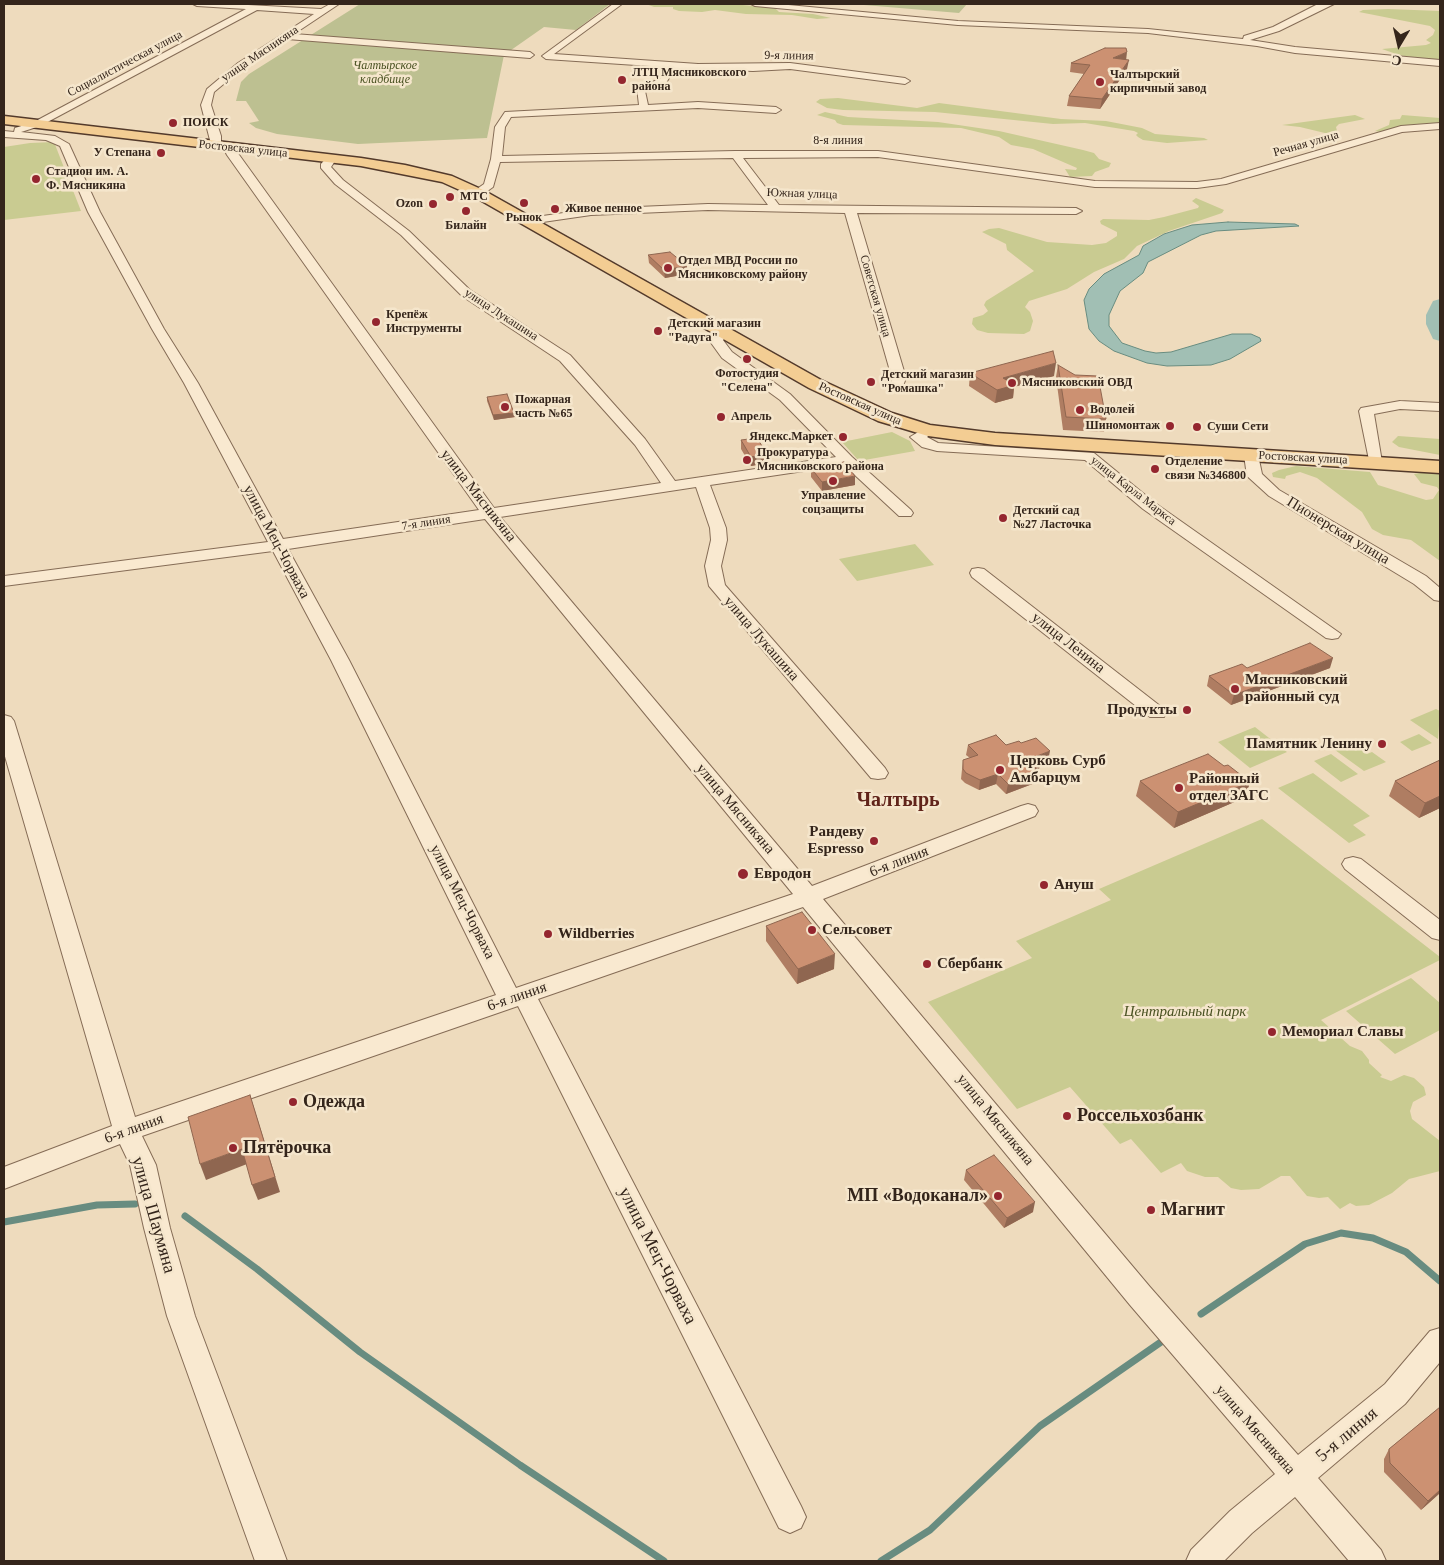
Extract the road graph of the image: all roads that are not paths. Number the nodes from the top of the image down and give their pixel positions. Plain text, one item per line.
1 (197, 4) edge
2 (335, 4) edge
3 (618, 4) edge
4 (755, 4) edge
5 (1330, 4) edge
6 (255, 8) junction
7 (323, 12) junction
8 (285, 36) junction
9 (1233, 40) junction
10 (530, 55) dead end
11 (1440, 63) edge
12 (672, 65) junction
13 (905, 81) dead end
14 (644, 107) junction
15 (776, 110) dead end
16 (4, 120) edge
17 (37, 124) junction
18 (1440, 126) edge
19 (4, 134) edge
20 (222, 146) junction
21 (735, 154) junction
22 (332, 158) junction
23 (496, 159) junction
24 (1178, 186) joint
25 (478, 193) junction
26 (775, 207) junction
27 (850, 210) junction
28 (1076, 211) dead end
29 (529, 221) junction
30 (724, 332) junction
31 (898, 383) dead end
32 (1440, 407) edge
33 (928, 430) junction
34 (1251, 455) junction
35 (847, 460) junction
36 (1375, 462) junction
37 (1440, 467) edge
38 (701, 481) junction
39 (670, 485) junction
40 (489, 513) junction
41 (904, 513) dead end
42 (277, 546) junction
43 (978, 573) dead end
44 (4, 581) edge
45 (1440, 596) edge
46 (1332, 634) dead end
47 (1158, 713) dead end
48 (4, 721) edge
49 (878, 773) dead end
50 (1028, 811) dead end
51 (1353, 864) dead end
52 (810, 897) junction
53 (1440, 932) edge
54 (517, 996) junction
55 (126, 1131) junction
56 (4, 1178) edge
57 (1440, 1341) edge
58 (1297, 1477) junction
59 (790, 1517) dead end
60 (271, 1561) edge
61 (1202, 1561) edge
62 (1370, 1561) edge

1 - 6 street
2 - 7 street, улица Мясникяна
3 - 12 street, 9-я линия
4 - 9 street
5 - 9 street
6 - 7 street
6 - 17 street, Социалистическая улица
7 - 8 street, улица Мясникяна
8 - 10 street
8 - 20 street, улица Мясникяна
9 - 11 street
12 - 13 street, 9-я линия
12 - 14 street
14 - 15 street
14 - 23 street
16 - 17 main road, Ростовская улица
17 - 19 street, Социалистическая улица
17 - 20 main road, Ростовская улица
18 - 24 street, Речная улица
19 - 42 street, улица Мец-Чорваха
20 - 22 main road, Ростовская улица
20 - 40 street, улица Мясникяна
21 - 23 street, 8-я линия
21 - 24 street, 8-я линия
21 - 26 street
22 - 25 main road, Ростовская улица
22 - 39 street, улица Лукашина
23 - 25 street
25 - 29 main road, Ростовская улица
26 - 27 street, Южная улица
26 - 29 street, Южная улица
27 - 28 street, Южная улица
27 - 31 street, Советская улица
29 - 30 main road, Ростовская улица
30 - 33 main road, Ростовская улица
30 - 35 street
32 - 36 street
33 - 34 main road, Ростовская улица
33 - 46 street, улица Карла Маркса
34 - 36 main road, Ростовская улица
34 - 45 street, Пионерская улица
35 - 38 street, 7-я линия
35 - 41 street
36 - 37 main road, Ростовская улица
38 - 39 street, 7-я линия
38 - 49 street, улица Лукашина
39 - 40 street, 7-я линия
40 - 42 street, 7-я линия
40 - 52 street, улица Мясникяна
42 - 44 street, 7-я линия
42 - 54 street, улица Мец-Чорваха
43 - 47 street, улица Ленина
48 - 55 street, улица Шаумяна
50 - 52 street, 6-я линия
51 - 53 street
52 - 54 street, 6-я линия
52 - 58 street, улица Мясникяна
54 - 55 street, 6-я линия
54 - 59 street, улица Мец-Чорваха
55 - 56 street, 6-я линия
55 - 60 street, улица Шаумяна
57 - 58 street, 5-я линия
58 - 61 street, 5-я линия
58 - 62 street, улица Мясникяна

